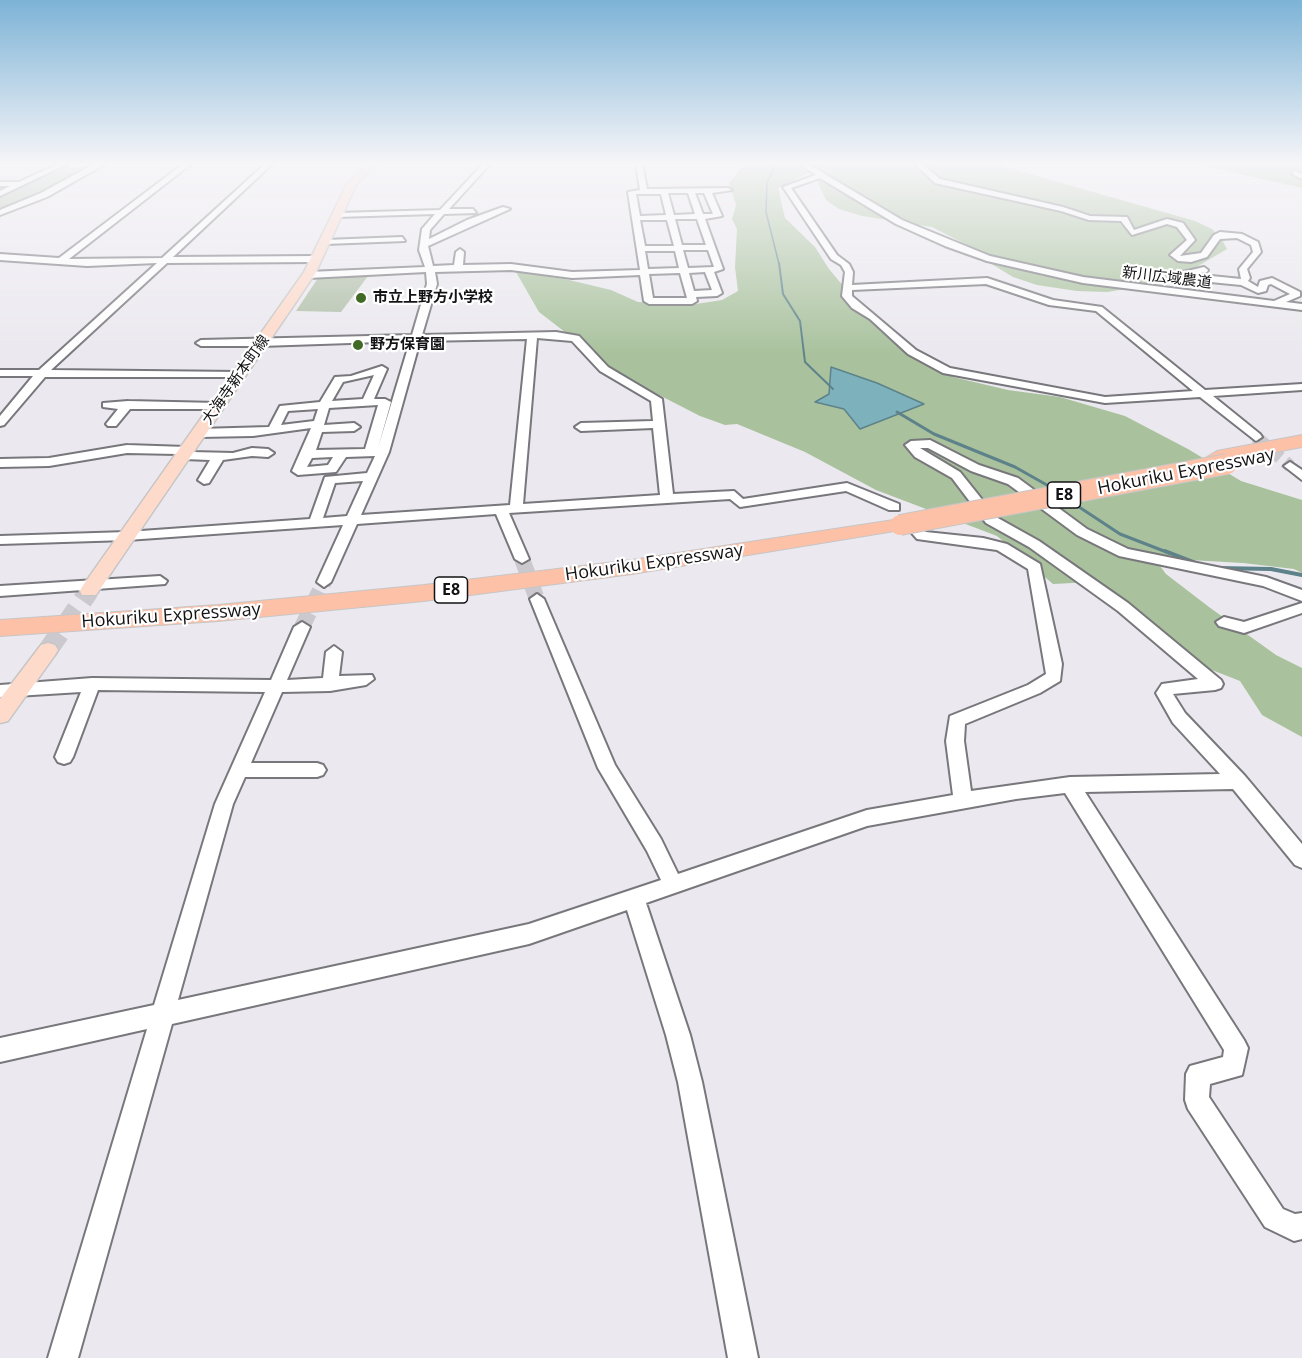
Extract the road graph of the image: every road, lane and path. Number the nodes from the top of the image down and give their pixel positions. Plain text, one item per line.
1 (105, 227) edge
2 (201, 227) edge
3 (332, 227) edge
4 (428, 227) edge
5 (459, 227) edge
6 (638, 227) edge
7 (674, 227) edge
8 (703, 227) edge
9 (814, 227) edge
10 (911, 227) edge
11 (1129, 227) edge
12 (1146, 227) edge
13 (1181, 227) edge
14 (402, 239) dead end
15 (325, 242) junction
16 (423, 245) junction
17 (710, 247) junction
18 (679, 248) junction
19 (641, 249) junction
20 (460, 252) dead end
21 (0, 257) edge
22 (62, 260) junction
23 (166, 260) junction
24 (316, 260) junction
25 (458, 268) junction
26 (430, 269) junction
27 (684, 270) junction
28 (709, 270) junction
29 (1204, 270) dead end
30 (644, 271) junction
31 (308, 275) junction
32 (1243, 282) junction
33 (847, 288) junction
34 (691, 294) junction
35 (1274, 304) junction
36 (1302, 309) edge
37 (531, 335) junction
38 (416, 338) junction
39 (261, 342) junction
40 (201, 344) dead end
41 (0, 373) edge
42 (41, 374) junction
43 (239, 375) junction
44 (1302, 387) edge
45 (1201, 393) junction
46 (367, 402) junction
47 (325, 403) junction
48 (128, 404) junction
49 (107, 405) dead end
50 (218, 406) junction
51 (0, 423) edge
52 (112, 424) dead end
53 (658, 424) junction
54 (318, 426) junction
55 (354, 427) dead end
56 (581, 427) dead end
57 (273, 430) junction
58 (199, 433) junction
59 (1256, 438) tunnel mouth
60 (1302, 441) edge
61 (1302, 451) edge
62 (376, 452) junction
63 (184, 453) junction
64 (268, 453) dead end
65 (308, 453) junction
66 (342, 453) junction
67 (219, 456) junction
68 (1222, 461) junction
69 (0, 464) edge
70 (1290, 466) tunnel mouth
71 (1302, 476) edge
72 (370, 477) junction
73 (204, 480) dead end
74 (667, 498) junction
75 (516, 508) junction
76 (501, 510) junction
77 (350, 520) junction
78 (901, 520) junction
79 (315, 523) junction
80 (127, 536) junction
81 (0, 540) edge
82 (522, 559) tunnel mouth
83 (160, 581) dead end
84 (324, 582) tunnel mouth
85 (91, 589) junction
86 (0, 591) edge
87 (1302, 596) edge
88 (537, 599) tunnel mouth
89 (1302, 608) edge
90 (0, 615) edge
91 (1224, 622) dead end
92 (302, 627) tunnel mouth
93 (0, 628) edge
94 (48, 650) tunnel mouth
95 (334, 652) dead end
96 (366, 679) dead end
97 (92, 684) junction
98 (330, 685) junction
99 (274, 687) junction
100 (9, 691) edge
101 (0, 716) edge
102 (64, 757) dead end
103 (238, 770) junction
104 (317, 770) dead end
105 (1238, 781) junction
106 (1070, 785) junction
107 (963, 799) junction
108 (1302, 859) edge
109 (673, 884) junction
110 (634, 899) junction
111 (162, 1015) junction
112 (0, 1050) edge
113 (1302, 1226) edge
114 (63, 1358) edge
115 (743, 1358) edge

1 - 22 street
2 - 23 street
3 - 15 main road, 大海寺新本町線
4 - 16 street
5 - 16 street
6 - 19 street
7 - 18 street
8 - 17 street
9 - 33 street
10 - 35 street, 新川広域農道
11 - 12 street
13 - 32 street
14 - 15 street
15 - 24 main road, 大海寺新本町線
16 - 26 street
17 - 18 street
17 - 28 street
18 - 19 street
18 - 27 street
19 - 30 street
20 - 25 street
21 - 22 street
22 - 23 street
23 - 24 street
23 - 42 street
24 - 31 main road, 大海寺新本町線
25 - 26 street
25 - 30 street
26 - 31 street
26 - 38 street
27 - 28 street
27 - 30 street
27 - 34 street
28 - 34 street
29 - 32 street
30 - 34 street
31 - 39 main road, 大海寺新本町線
32 - 35 street
33 - 45 street
33 - 45 street
35 - 36 street, 新川広域農道
37 - 38 street
37 - 53 street
37 - 75 street
38 - 39 street
38 - 62 street
39 - 40 street
39 - 43 main road, 大海寺新本町線
41 - 42 street
42 - 43 street
42 - 51 street
43 - 50 main road, 大海寺新本町線
44 - 45 street
45 - 59 street
46 - 47 street
46 - 47 street
46 - 62 street
47 - 54 street
47 - 57 street
48 - 49 street
48 - 50 street
48 - 52 street
50 - 58 main road, 大海寺新本町線
53 - 56 street
53 - 74 street
54 - 55 street
54 - 57 street
54 - 65 street
57 - 58 street
58 - 63 main road, 大海寺新本町線
60 - 68 highway, Hokuriku Expressway / E8
61 - 68 highway, Hokuriku Expressway / E8
62 - 66 street
62 - 72 street
63 - 67 street
63 - 69 street
63 - 80 main road, 大海寺新本町線
64 - 67 street
65 - 66 street
65 - 66 street
67 - 73 street
68 - 78 highway, Hokuriku Expressway / E8, bridge
70 - 71 street
72 - 77 street
72 - 79 street
74 - 75 street
74 - 78 street
75 - 76 street
76 - 77 street
76 - 82 street
77 - 79 street
77 - 84 street
78 - 90 highway, Hokuriku Expressway / E8
78 - 93 highway, Hokuriku Expressway / E8
78 - 107 street
79 - 80 street
80 - 81 street
80 - 85 main road, 大海寺新本町線
83 - 85 street
85 - 86 street
87 - 105 street
88 - 109 street
89 - 91 street
92 - 99 street
94 - 100 main road
95 - 98 street
96 - 98 street
97 - 99 street
97 - 100 street
97 - 102 street
98 - 99 street
99 - 103 street
100 - 101 main road
103 - 104 street
103 - 111 street
105 - 106 street
105 - 108 street
106 - 107 street
106 - 113 street
107 - 109 street
109 - 110 street
110 - 111 street
110 - 115 street
111 - 112 street
111 - 114 street

